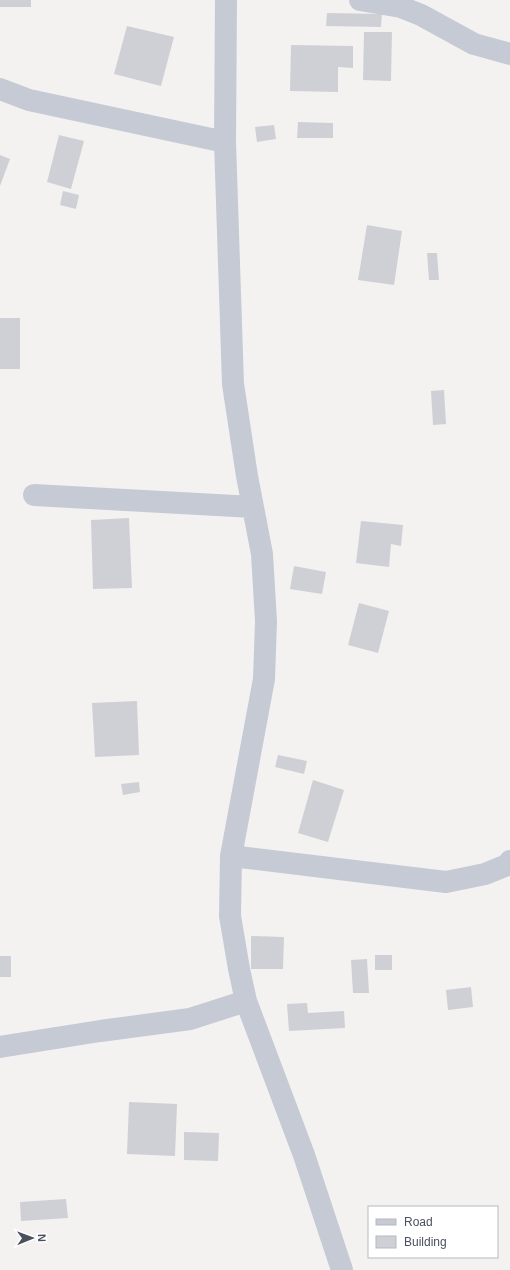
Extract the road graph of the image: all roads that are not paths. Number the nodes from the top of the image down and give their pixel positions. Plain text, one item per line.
1 (226, 0) edge
2 (360, 0) edge
3 (510, 54) edge
4 (0, 88) edge
5 (224, 142) junction
6 (34, 495) dead end
7 (253, 507) junction
8 (231, 856) junction
9 (510, 861) edge
10 (246, 1001) junction
11 (0, 1047) edge
12 (342, 1270) edge

1 - 5 street
2 - 3 street
4 - 5 street
5 - 7 street
6 - 7 street
7 - 8 street
8 - 9 street
8 - 10 street
10 - 11 street
10 - 12 street

